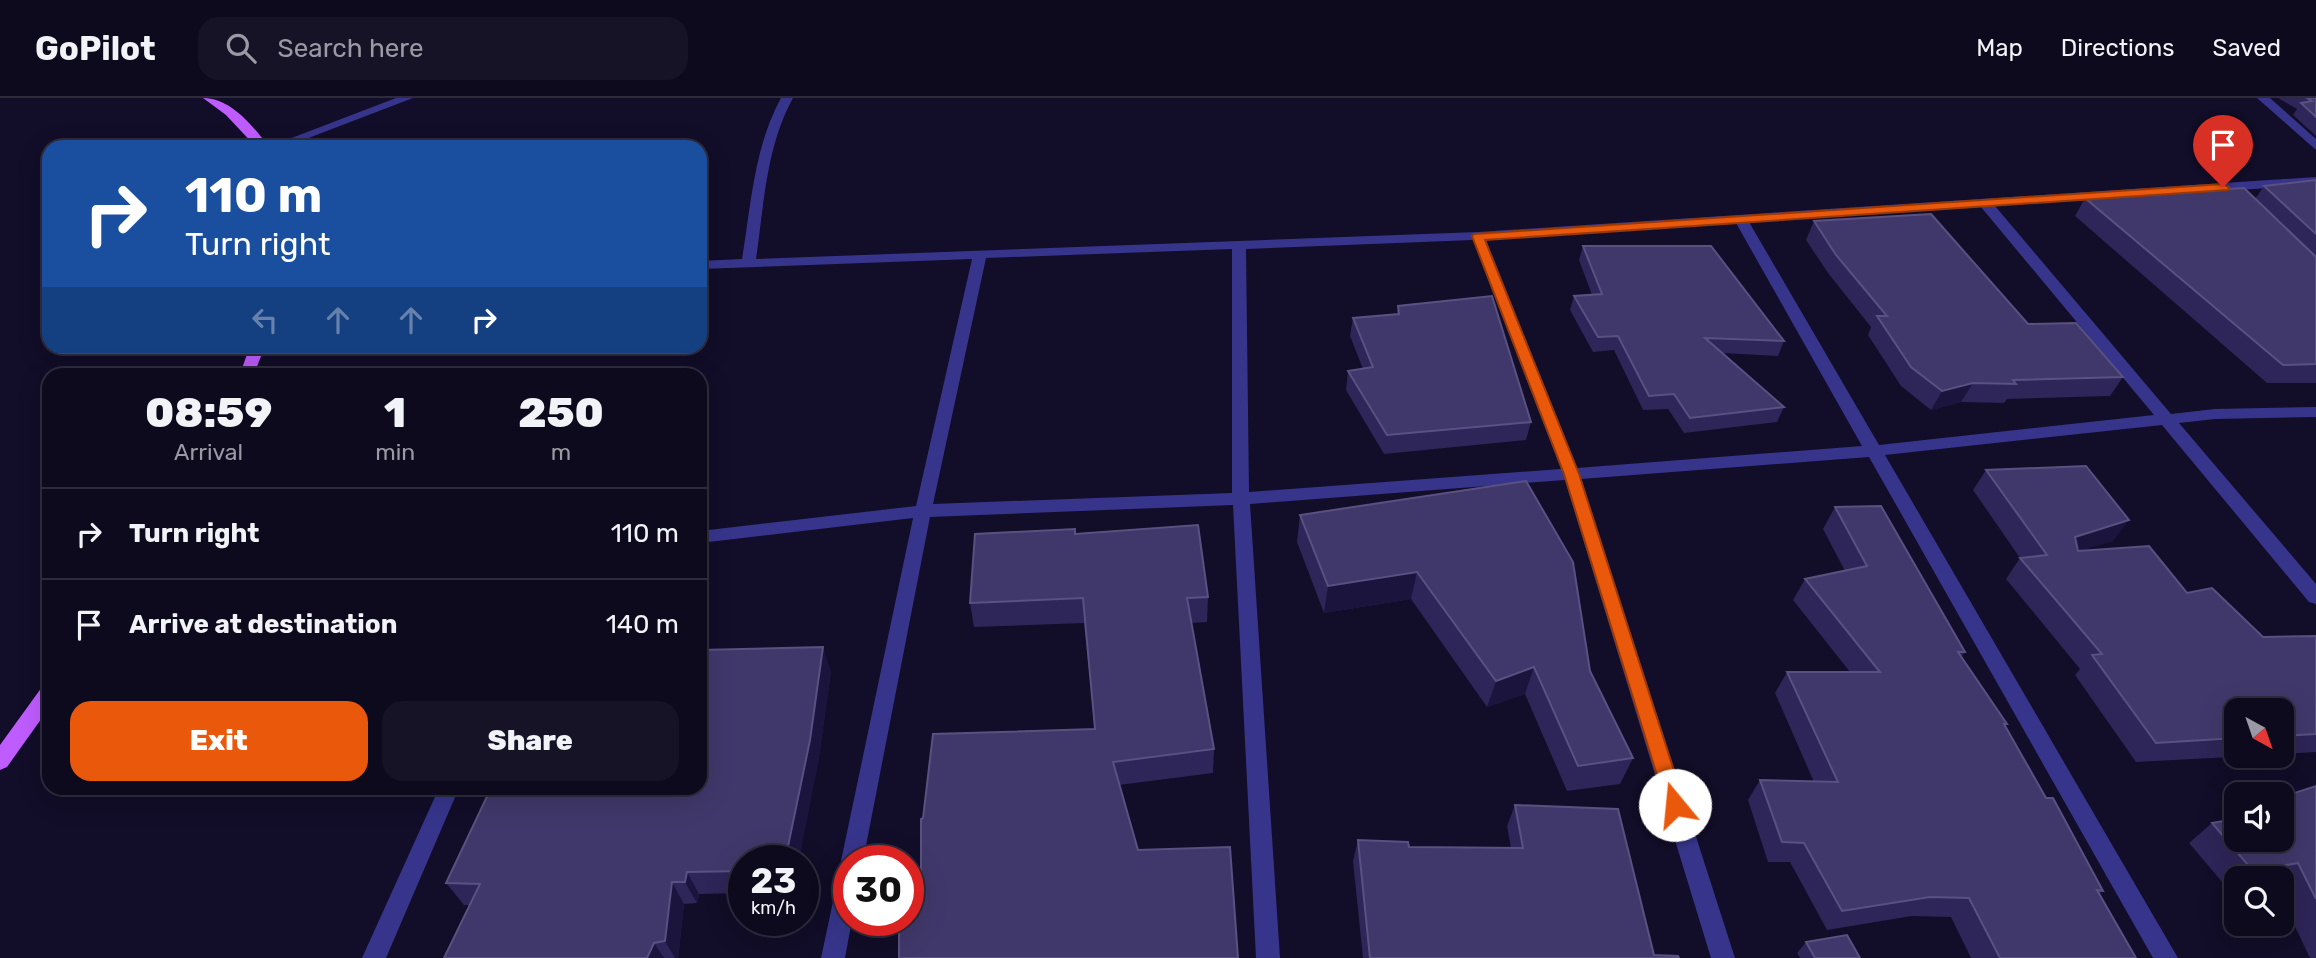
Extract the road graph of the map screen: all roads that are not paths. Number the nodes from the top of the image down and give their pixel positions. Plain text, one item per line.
1 (209, 98) edge
2 (407, 98) edge
3 (787, 98) edge
4 (2263, 98) edge
5 (256, 140) edge
6 (293, 140) edge
7 (2316, 146) edge
8 (2316, 181) edge
9 (2223, 187) junction
10 (1986, 203) junction
11 (2242, 205) edge
12 (1740, 219) junction
13 (1478, 236) junction
14 (1240, 245) junction
15 (981, 254) junction
16 (748, 263) junction
17 (707, 265) edge
18 (2316, 412) edge
19 (2166, 420) junction
20 (1874, 450) junction
21 (1571, 474) junction
22 (1241, 499) junction
23 (923, 511) junction
24 (707, 536) edge
25 (2316, 597) edge
26 (42, 703) edge
27 (0, 761) edge
28 (446, 795) edge
29 (855, 845) edge
30 (837, 936) edge
31 (374, 958) edge
32 (832, 958) edge
33 (1268, 958) edge
34 (1723, 958) edge
35 (2166, 958) edge

1 - 5 main road
2 - 6 street
3 - 16 street
4 - 7 street
8 - 9 street
9 - 10 street
9 - 11 street
10 - 12 street
10 - 19 street
12 - 13 street
12 - 20 street
13 - 14 street
13 - 21 street
14 - 15 street
14 - 22 street
15 - 16 street
15 - 23 street
16 - 17 street
18 - 19 street
19 - 20 street
19 - 25 street
20 - 21 street
20 - 35 street
21 - 22 street
21 - 34 street
22 - 23 street
22 - 33 street
23 - 24 street
23 - 29 street
26 - 27 main road
28 - 31 street
30 - 32 street

